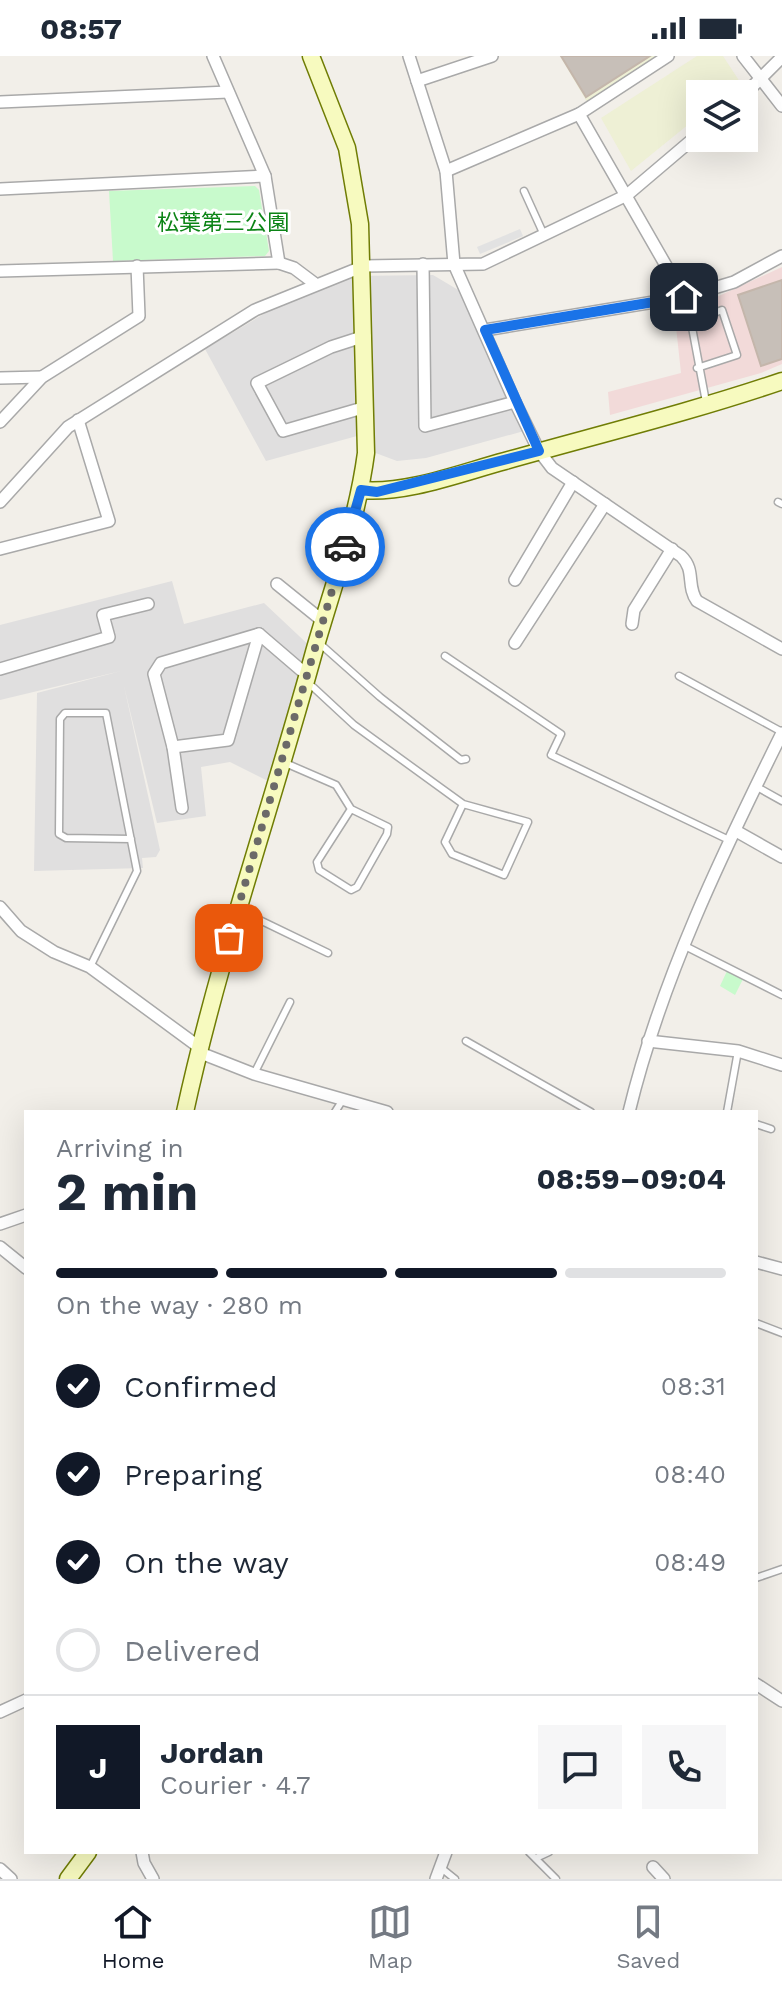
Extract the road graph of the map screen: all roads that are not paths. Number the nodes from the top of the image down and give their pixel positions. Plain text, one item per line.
1 (213, 56) edge
2 (311, 56) edge
3 (409, 56) edge
4 (492, 56) edge
5 (668, 56) edge
6 (743, 56) edge
7 (782, 57) edge
8 (761, 80) junction
9 (417, 81) junction
10 (758, 83) edge
11 (228, 92) junction
12 (0, 102) edge
13 (782, 106) edge
14 (579, 114) junction
15 (686, 145) edge
16 (446, 171) junction
17 (265, 176) junction
18 (0, 189) edge
19 (524, 191) dead end
20 (627, 195) junction
21 (544, 235) junction
22 (782, 256) edge
23 (279, 263) junction
24 (423, 264) junction
25 (454, 264) junction
26 (137, 266) junction
27 (364, 266) junction
28 (0, 271) edge
29 (314, 283) junction
30 (684, 297) junction
31 (485, 330) junction
32 (365, 336) junction
33 (697, 368) junction
34 (42, 377) junction
35 (0, 378) edge
36 (782, 381) edge
37 (515, 402) junction
38 (707, 406) junction
39 (366, 407) junction
40 (78, 420) junction
41 (0, 422) edge
42 (539, 451) junction
43 (573, 482) junction
44 (361, 490) junction
45 (0, 501) edge
46 (605, 504) junction
47 (0, 549) edge
48 (672, 549) junction
49 (515, 580) dead end
50 (277, 584) dead end
51 (148, 604) dead end
52 (324, 622) junction
53 (632, 624) dead end
54 (259, 634) junction
55 (318, 642) junction
56 (515, 643) dead end
57 (782, 649) edge
58 (445, 656) dead end
59 (0, 669) edge
60 (679, 676) dead end
61 (308, 679) junction
62 (781, 737) edge
63 (173, 747) junction
64 (466, 759) dead end
65 (283, 762) junction
66 (757, 787) junction
67 (782, 801) edge
68 (463, 804) junction
69 (182, 808) dead end
70 (351, 809) junction
71 (733, 836) junction
72 (131, 839) junction
73 (782, 857) edge
74 (0, 907) edge
75 (238, 909) junction
76 (685, 946) junction
77 (328, 953) dead end
78 (90, 967) junction
79 (782, 995) edge
80 (290, 1002) dead end
81 (466, 1041) dead end
82 (648, 1041) junction
83 (198, 1049) junction
84 (738, 1051) junction
85 (782, 1065) edge
86 (254, 1074) junction
87 (342, 1101) junction
88 (185, 1110) edge
89 (336, 1110) edge
90 (379, 1110) edge
91 (587, 1110) edge
92 (630, 1110) edge
93 (727, 1110) edge
94 (758, 1125) edge
95 (771, 1129) dead end
96 (24, 1216) edge
97 (0, 1224) edge
98 (0, 1247) edge
99 (758, 1263) edge
100 (24, 1266) edge
101 (782, 1269) edge
102 (758, 1324) edge
103 (782, 1333) edge
104 (782, 1569) edge
105 (758, 1577) edge
106 (758, 1685) edge
107 (24, 1701) edge
108 (782, 1701) edge
109 (0, 1712) edge
110 (87, 1854) edge
111 (142, 1854) edge
112 (445, 1854) edge
113 (531, 1854) edge
114 (545, 1854) edge
115 (536, 1858) junction
116 (440, 1867) junction
117 (653, 1867) dead end
118 (0, 1869) edge
119 (11, 1879) edge
120 (68, 1879) edge
121 (153, 1879) edge
122 (436, 1879) edge
123 (455, 1879) edge
124 (555, 1879) edge
125 (664, 1879) edge

1 - 11 street
2 - 27 street
3 - 9 street
4 - 9 street
5 - 14 street
6 - 8 street
7 - 8 street
8 - 10 street
8 - 13 street
9 - 16 street
11 - 12 street
11 - 17 street
14 - 16 street
14 - 20 street
15 - 20 street
16 - 25 street
17 - 18 street
17 - 23 street
19 - 21 lane
20 - 21 street
20 - 30 street
21 - 25 street
22 - 30 street
23 - 26 street
23 - 29 street
24 - 25 street
24 - 27 street
24 - 37 street
25 - 31 street
26 - 28 street
26 - 34 street
27 - 29 street
27 - 32 street
29 - 40 street
30 - 31 street
31 - 37 street
32 - 39 street
32 - 39 street
33 - 33 lane
33 - 38 lane
34 - 35 street
34 - 41 street
36 - 38 street
37 - 42 street
38 - 42 street
39 - 44 street
40 - 45 street
40 - 47 street
42 - 43 street
42 - 44 street
43 - 46 street
43 - 49 street
44 - 52 street
46 - 48 street
46 - 56 street
48 - 53 street
48 - 57 street
50 - 52 street
51 - 59 street
52 - 55 street
54 - 61 street
54 - 63 street
54 - 63 street
55 - 61 street
55 - 64 lane
58 - 71 lane
60 - 62 lane
61 - 65 street
61 - 68 lane
62 - 66 street
63 - 69 street
65 - 70 lane
65 - 75 street
66 - 67 lane
66 - 71 street
68 - 68 lane
70 - 70 lane
71 - 73 street
71 - 76 street
72 - 72 lane
72 - 78 lane
74 - 78 street
75 - 77 lane
75 - 83 street
76 - 79 lane
76 - 82 street
78 - 83 street
80 - 86 lane
81 - 91 lane
82 - 84 street
82 - 92 street
83 - 86 street
83 - 88 street
84 - 85 street
84 - 93 lane
86 - 87 street
87 - 89 lane
87 - 90 street
94 - 95 lane
96 - 97 street
98 - 100 street
99 - 101 street
102 - 103 lane
104 - 105 lane
106 - 108 street
107 - 109 street
110 - 120 street
111 - 121 street
112 - 116 street
113 - 115 lane
114 - 115 lane
115 - 124 lane
116 - 122 street
116 - 123 lane
117 - 125 street
118 - 119 street

